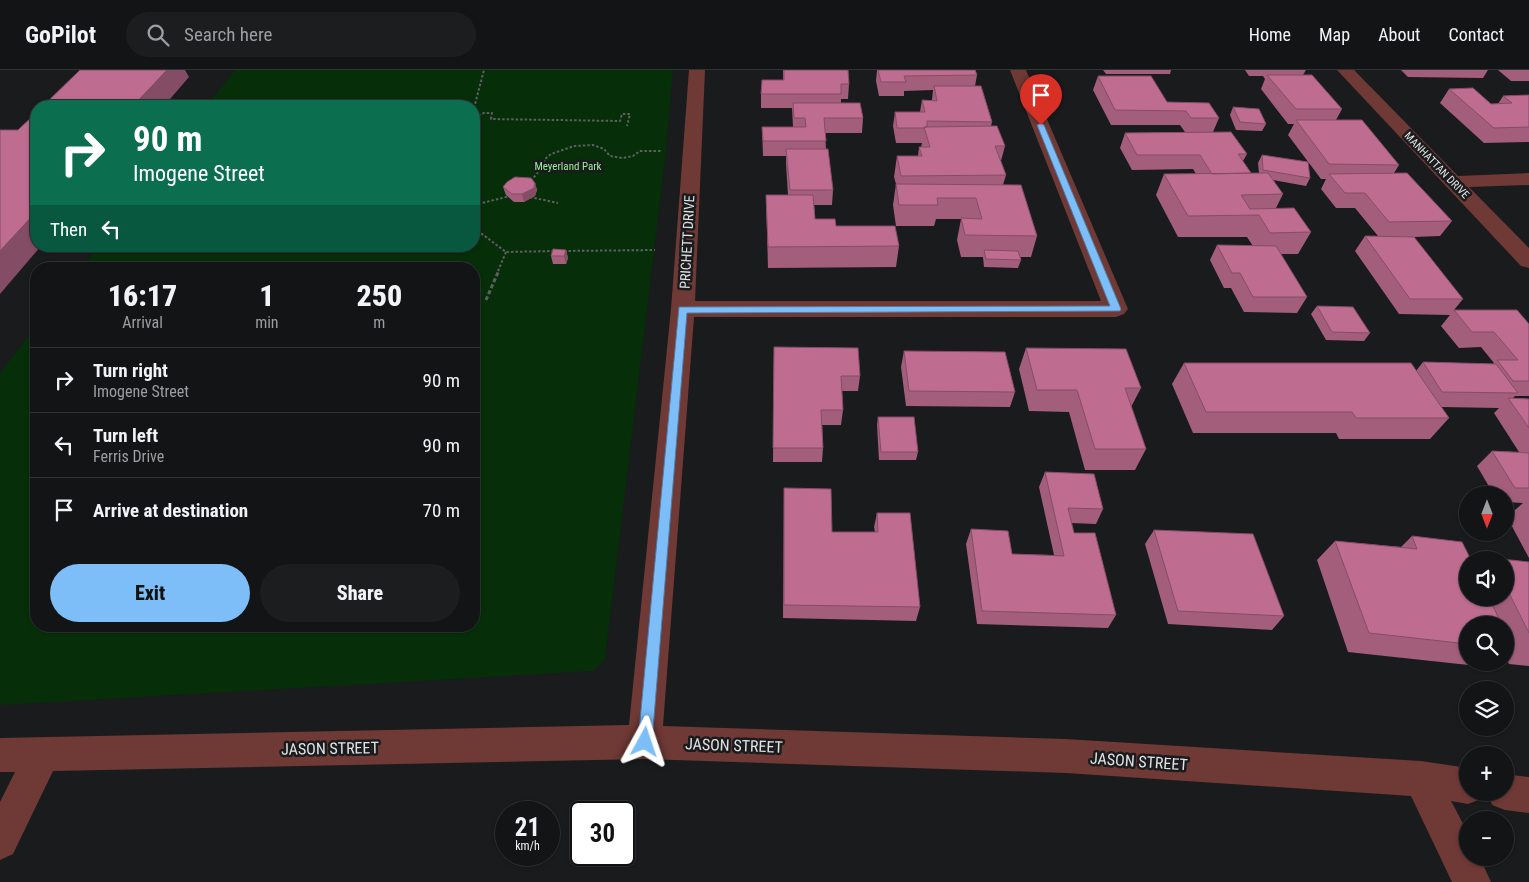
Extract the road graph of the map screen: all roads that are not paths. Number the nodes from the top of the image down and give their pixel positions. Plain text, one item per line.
1 (696, 70) edge
2 (1018, 70) edge
3 (1345, 70) edge
4 (1529, 179) edge
5 (1454, 182) junction
6 (1529, 261) edge
7 (683, 310) junction
8 (645, 742) junction
9 (44, 754) junction
10 (0, 755) edge
11 (1421, 780) junction
12 (1459, 785) edge
13 (1514, 793) edge
14 (1529, 795) edge
15 (0, 841) edge
16 (1472, 882) edge

1 - 7 street, PRICHETT DRIVE
2 - 7 street
3 - 5 street, MANHATTAN DRIVE
4 - 5 street
5 - 6 street, MANHATTAN DRIVE
7 - 8 street, PRICHETT DRIVE
8 - 9 street, JASON STREET
8 - 11 street, JASON STREET
9 - 10 street, JASON STREET
9 - 15 street
11 - 12 street, JASON STREET
11 - 16 street
13 - 14 street

